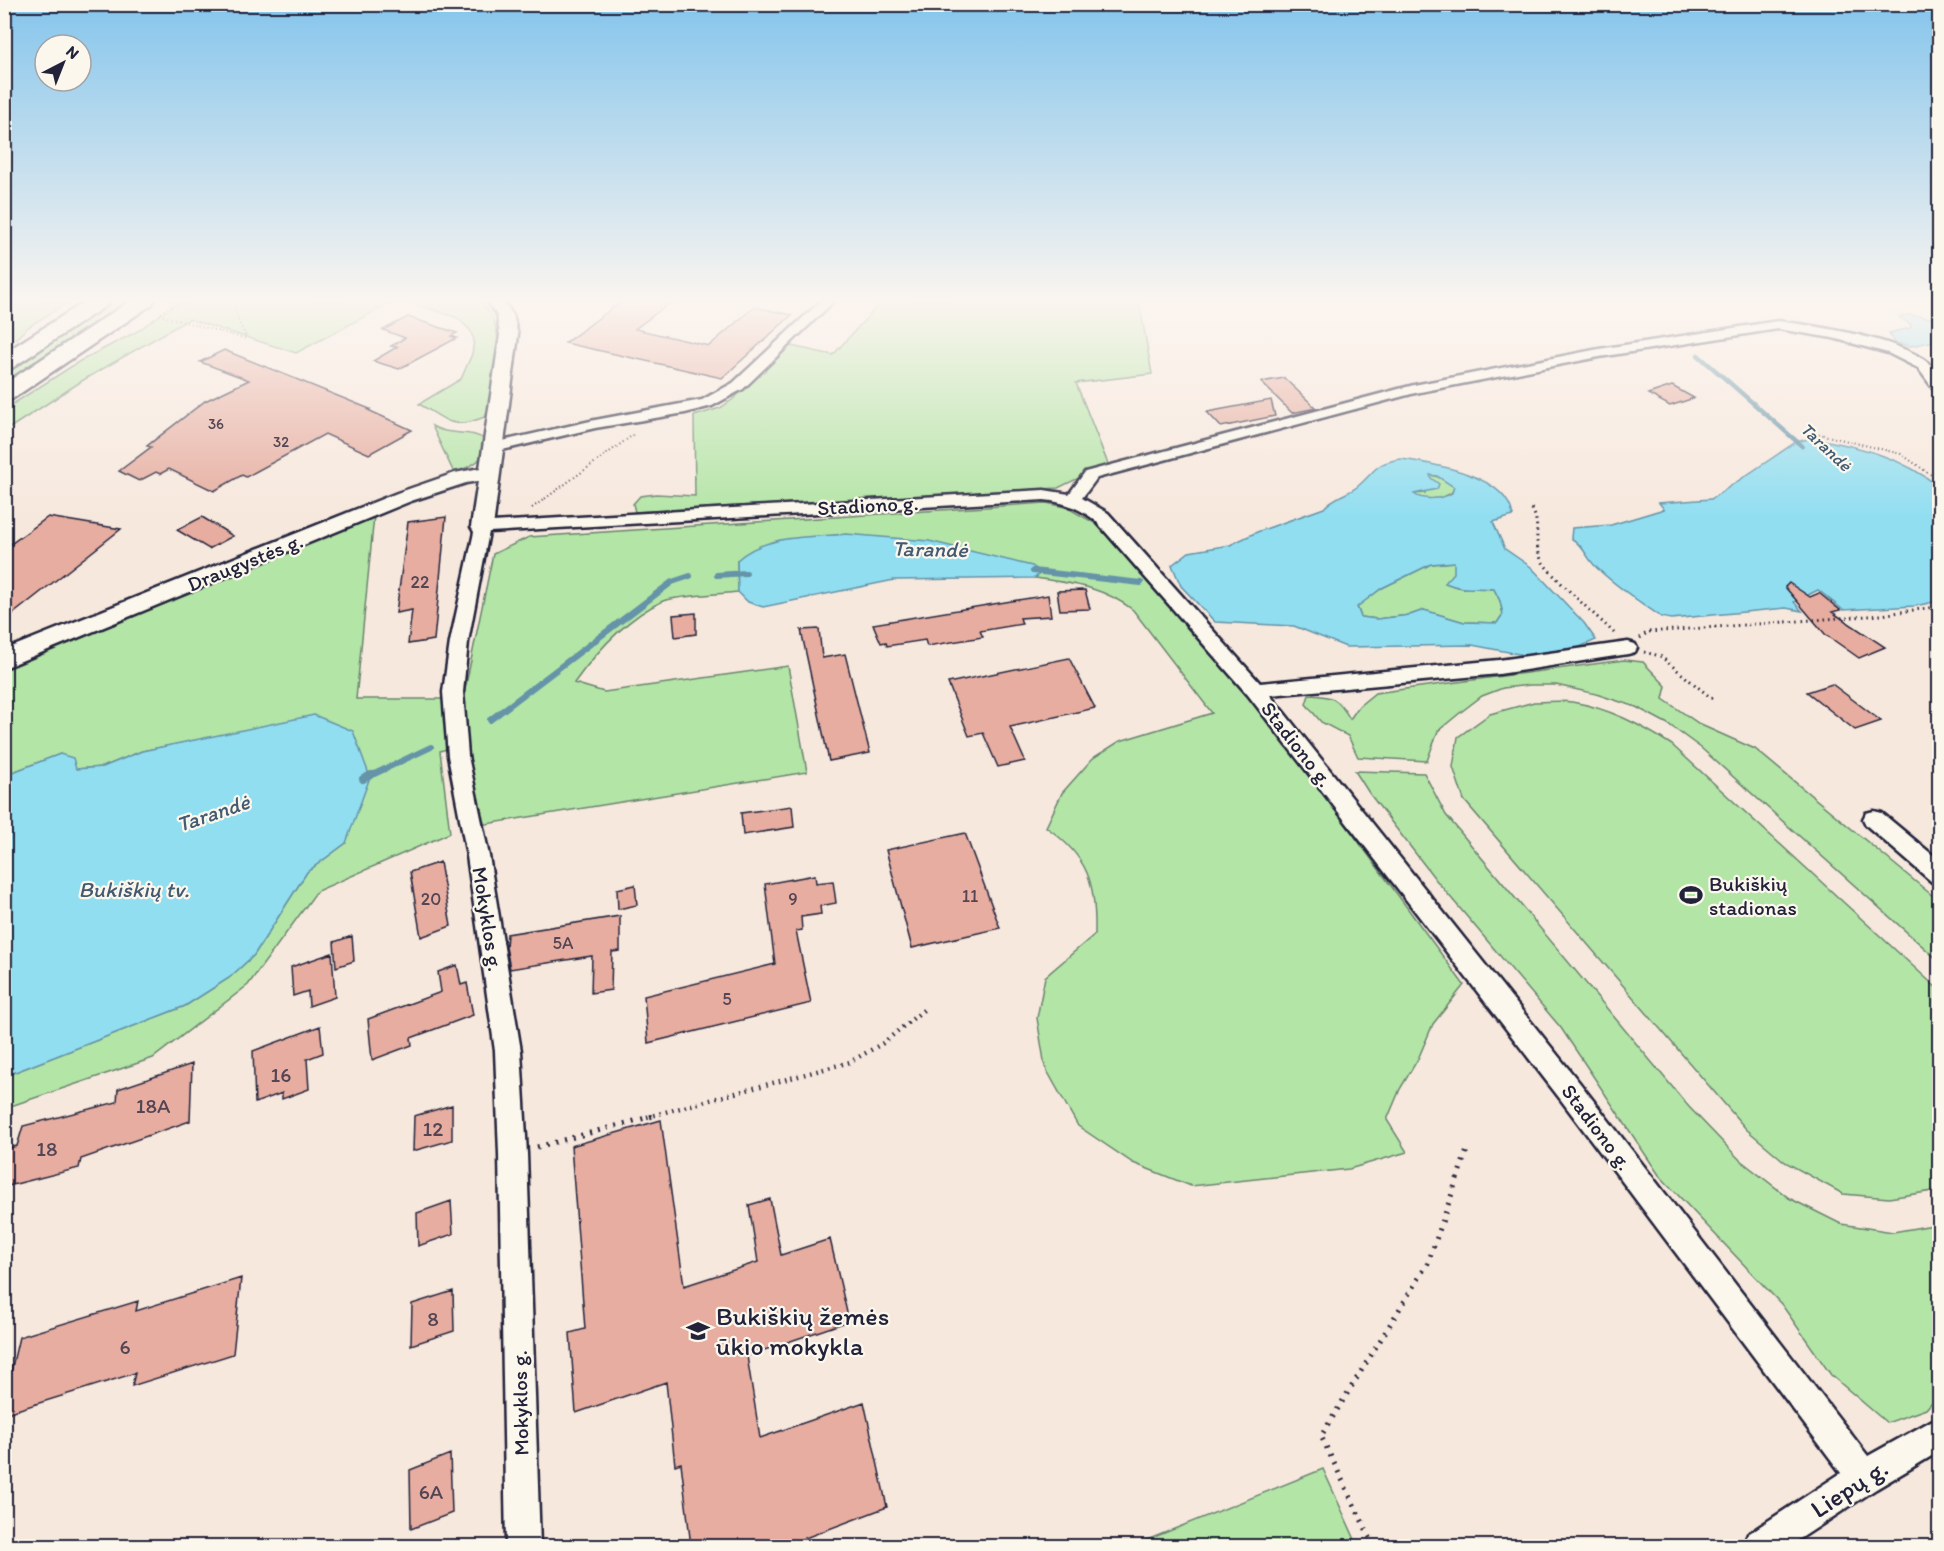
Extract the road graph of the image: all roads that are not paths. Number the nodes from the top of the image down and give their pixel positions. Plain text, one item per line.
1 (39, 373) edge
2 (504, 373) edge
3 (751, 373) edge
4 (1500, 373) edge
5 (1929, 373) edge
6 (1940, 388) edge
7 (4, 394) edge
8 (494, 447) junction
9 (488, 473) junction
10 (1073, 500) junction
11 (482, 527) junction
12 (1628, 648) road end
13 (4, 660) edge
14 (1255, 690) junction
15 (1874, 819) dead end
16 (1940, 875) edge
17 (1940, 1432) edge
18 (1864, 1477) junction
19 (524, 1546) edge
20 (1760, 1546) edge

1 - 7 highway
2 - 8 street, Mokyklos g.
3 - 8 street
4 - 10 street
5 - 6 street
8 - 9 street, Mokyklos g.
9 - 11 street, Mokyklos g.
9 - 13 street, Draugystės g.
10 - 11 street, Stadiono g.
10 - 14 street, Stadiono g.
11 - 19 street, Mokyklos g.
12 - 14 street
14 - 18 street, Stadiono g.
15 - 16 street
17 - 18 street, Liepų g.
18 - 20 street, Liepų g.

